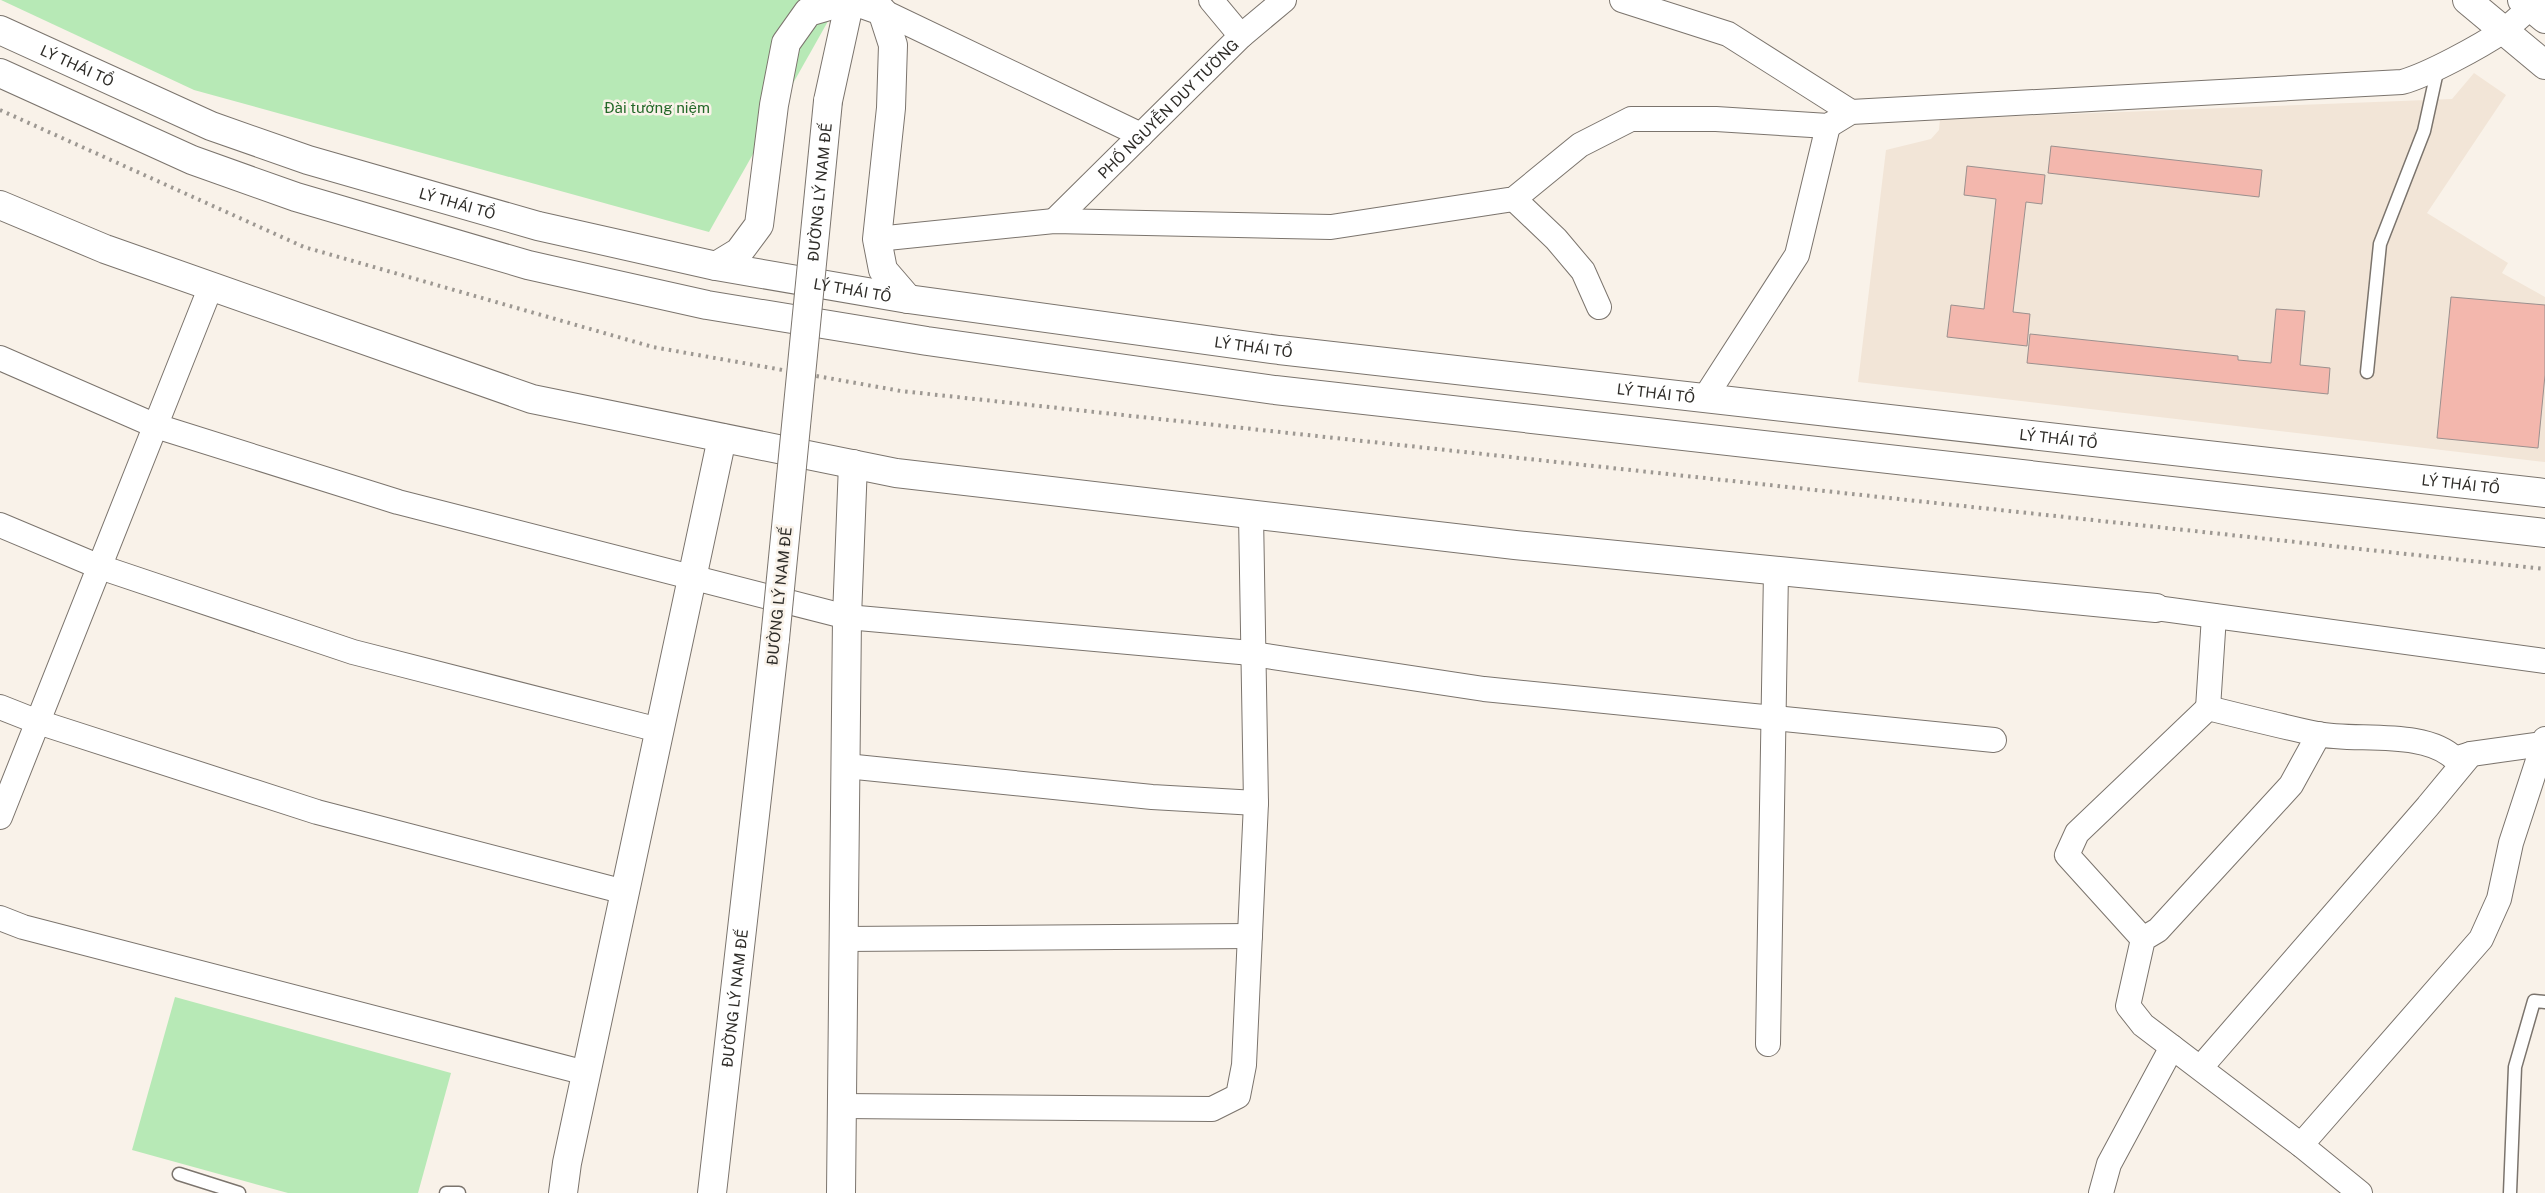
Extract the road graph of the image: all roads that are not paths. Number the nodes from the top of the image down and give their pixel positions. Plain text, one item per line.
1 (850, 0) edge
2 (1211, 0) edge
3 (1284, 0) edge
4 (1622, 0) edge
5 (2466, 0) edge
6 (2534, 6) edge
7 (882, 11) junction
8 (0, 30) edge
9 (2503, 30) junction
10 (1241, 36) junction
11 (2545, 65) edge
12 (2438, 67) junction
13 (0, 73) edge
14 (1851, 112) junction
15 (1828, 126) junction
16 (1141, 135) junction
17 (1514, 199) junction
18 (0, 205) edge
19 (1054, 221) junction
20 (586, 237) junction
21 (877, 239) junction
22 (716, 266) junction
23 (578, 276) junction
24 (211, 286) junction
25 (908, 299) junction
26 (1599, 308) dead end
27 (1024, 315) junction
28 (1020, 354) junction
29 (0, 358) edge
30 (2367, 372) dead end
31 (1704, 399) junction
32 (156, 426) junction
33 (722, 438) junction
34 (852, 464) junction
35 (2545, 493) edge
36 (1251, 514) junction
37 (0, 525) edge
38 (2545, 533) edge
39 (100, 567) junction
40 (1776, 571) junction
41 (692, 578) junction
42 (2156, 608) joint
43 (2214, 616) junction
44 (847, 617) junction
45 (1254, 655) junction
46 (2545, 660) edge
47 (0, 707) edge
48 (2208, 708) junction
49 (1774, 717) junction
50 (38, 722) junction
51 (660, 730) junction
52 (2319, 734) junction
53 (1994, 740) dead end
54 (2544, 742) edge
55 (2471, 754) junction
56 (846, 766) junction
57 (1256, 803) junction
58 (0, 817) edge
59 (625, 892) junction
60 (0, 918) edge
61 (1250, 936) junction
62 (844, 938) junction
63 (2142, 939) junction
64 (2545, 1002) edge
65 (1768, 1044) dead end
66 (2172, 1047) junction
67 (2201, 1067) junction
68 (586, 1073) junction
69 (842, 1106) junction
70 (2301, 1144) junction
71 (179, 1174) dead end
72 (239, 1193) edge
73 (446, 1193) edge
74 (459, 1193) edge
75 (563, 1193) edge
76 (712, 1193) edge
77 (841, 1193) edge
78 (2101, 1193) edge
79 (2360, 1193) edge
80 (2510, 1193) edge

1 - 7 main road
1 - 22 main road
1 - 76 main road, ĐƯỜNG LÝ NAM ĐẾ, bridge
2 - 10 street
3 - 10 street, PHỐ NGUYỄN DUY TƯỜNG
4 - 14 street
5 - 9 main road
6 - 9 street
7 - 16 street
7 - 21 main road
8 - 20 main road, LÝ THÁI TỔ
9 - 11 main road
9 - 12 street
10 - 16 street, PHỐ NGUYỄN DUY TƯỜNG
12 - 14 street
12 - 30 lane
13 - 23 main road
14 - 15 street
15 - 17 street
15 - 31 street
16 - 19 street, PHỐ NGUYỄN DUY TƯỜNG
17 - 19 street
17 - 26 street
18 - 24 main road
19 - 21 street
20 - 22 main road, LÝ THÁI TỔ
20 - 23 main road
21 - 25 main road
22 - 25 main road, LÝ THÁI TỔ
23 - 28 main road
24 - 32 street
24 - 33 main road
25 - 27 main road, LÝ THÁI TỔ
27 - 28 main road
27 - 31 main road, LÝ THÁI TỔ
28 - 38 main road
29 - 32 street
31 - 35 main road, LÝ THÁI TỔ
32 - 39 street
32 - 41 street
33 - 34 main road
33 - 41 main road
34 - 36 main road
34 - 44 main road
36 - 40 main road
36 - 45 street
37 - 39 street
39 - 50 street
39 - 51 street
40 - 42 main road
40 - 49 street
41 - 44 street
41 - 51 main road
42 - 43 street
43 - 46 street
43 - 48 street
44 - 45 street
44 - 56 main road
45 - 49 street
45 - 57 street
47 - 50 street
48 - 52 street
48 - 63 street
49 - 53 street
49 - 65 street
50 - 58 street
50 - 59 street
51 - 59 main road
52 - 55 street
52 - 63 street
54 - 55 street
54 - 70 street
55 - 67 street
56 - 57 street
56 - 62 main road
57 - 61 street
59 - 68 main road
60 - 68 street
61 - 62 street
61 - 69 street
62 - 69 main road
63 - 66 street
64 - 80 lane
66 - 67 street
66 - 78 street
67 - 70 street
68 - 75 main road
69 - 77 main road
70 - 79 street
71 - 72 lane
73 - 74 lane

